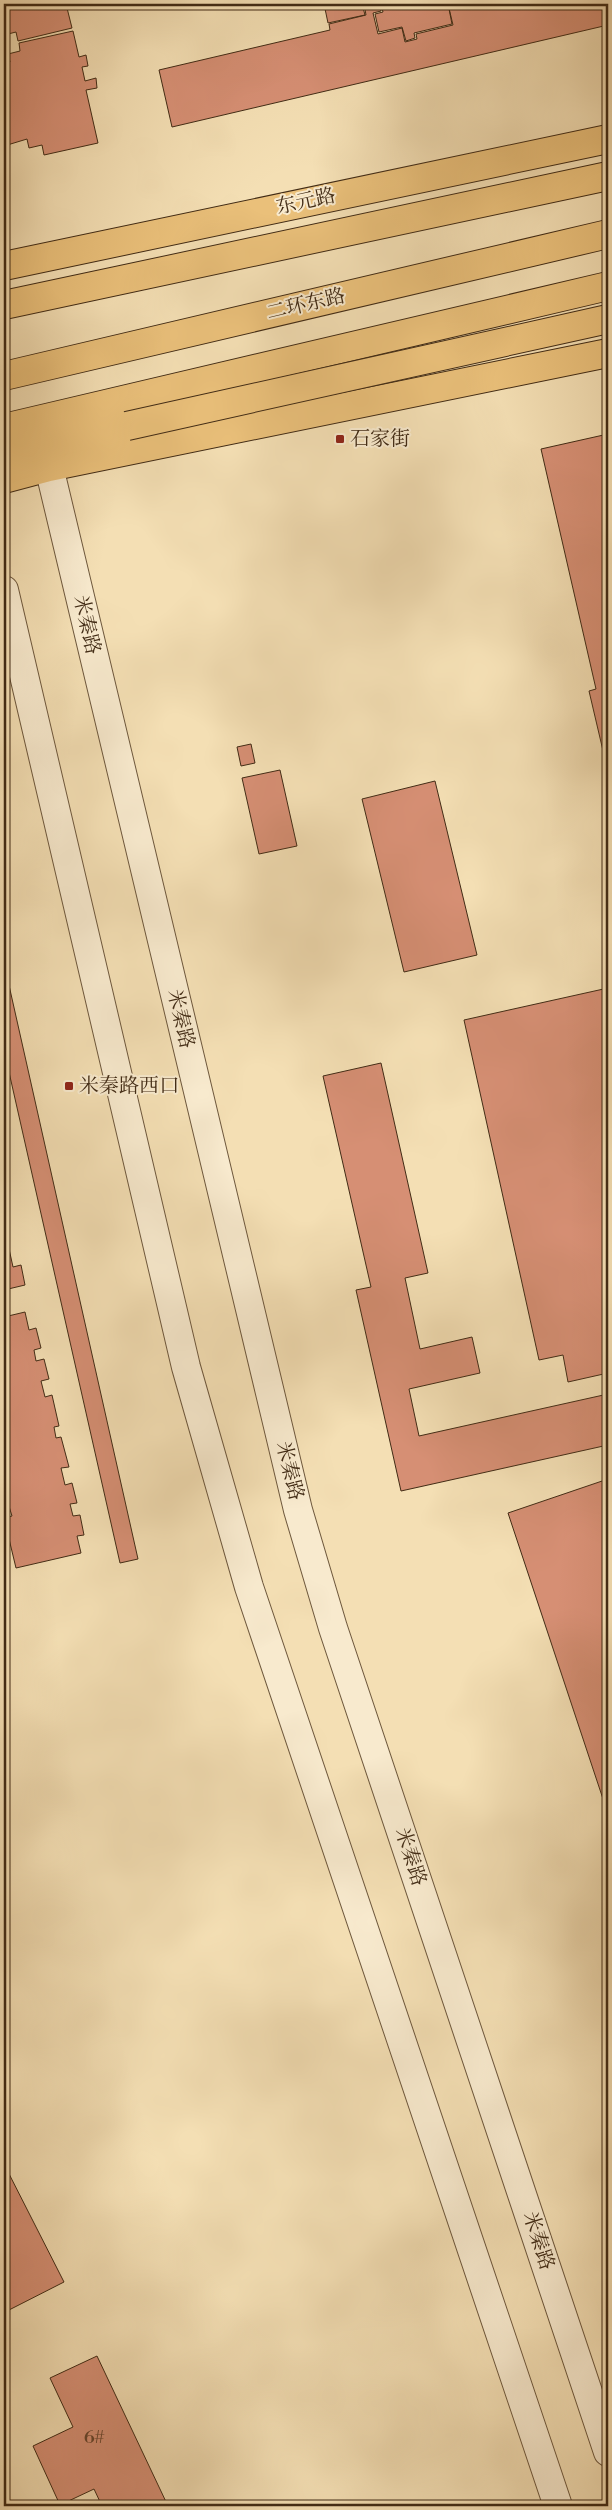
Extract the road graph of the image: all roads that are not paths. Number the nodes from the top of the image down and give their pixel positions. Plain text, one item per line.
1 (608, 139) edge
2 (608, 176) edge
3 (608, 234) edge
4 (4, 266) edge
5 (608, 286) edge
6 (4, 305) edge
7 (608, 318) edge
8 (608, 352) edge
9 (4, 376) edge
10 (4, 428) edge
11 (4, 454) edge
12 (49, 467) junction
13 (4, 479) edge
14 (4, 590) edge
15 (608, 2452) edge
16 (558, 2506) edge

1 - 4 main road, 东元路
2 - 6 main road
3 - 9 main road, 二环东路
5 - 10 main road
7 - 11 main road, bridge
8 - 12 main road
12 - 13 main road
12 - 15 street, 米秦路
14 - 16 street

